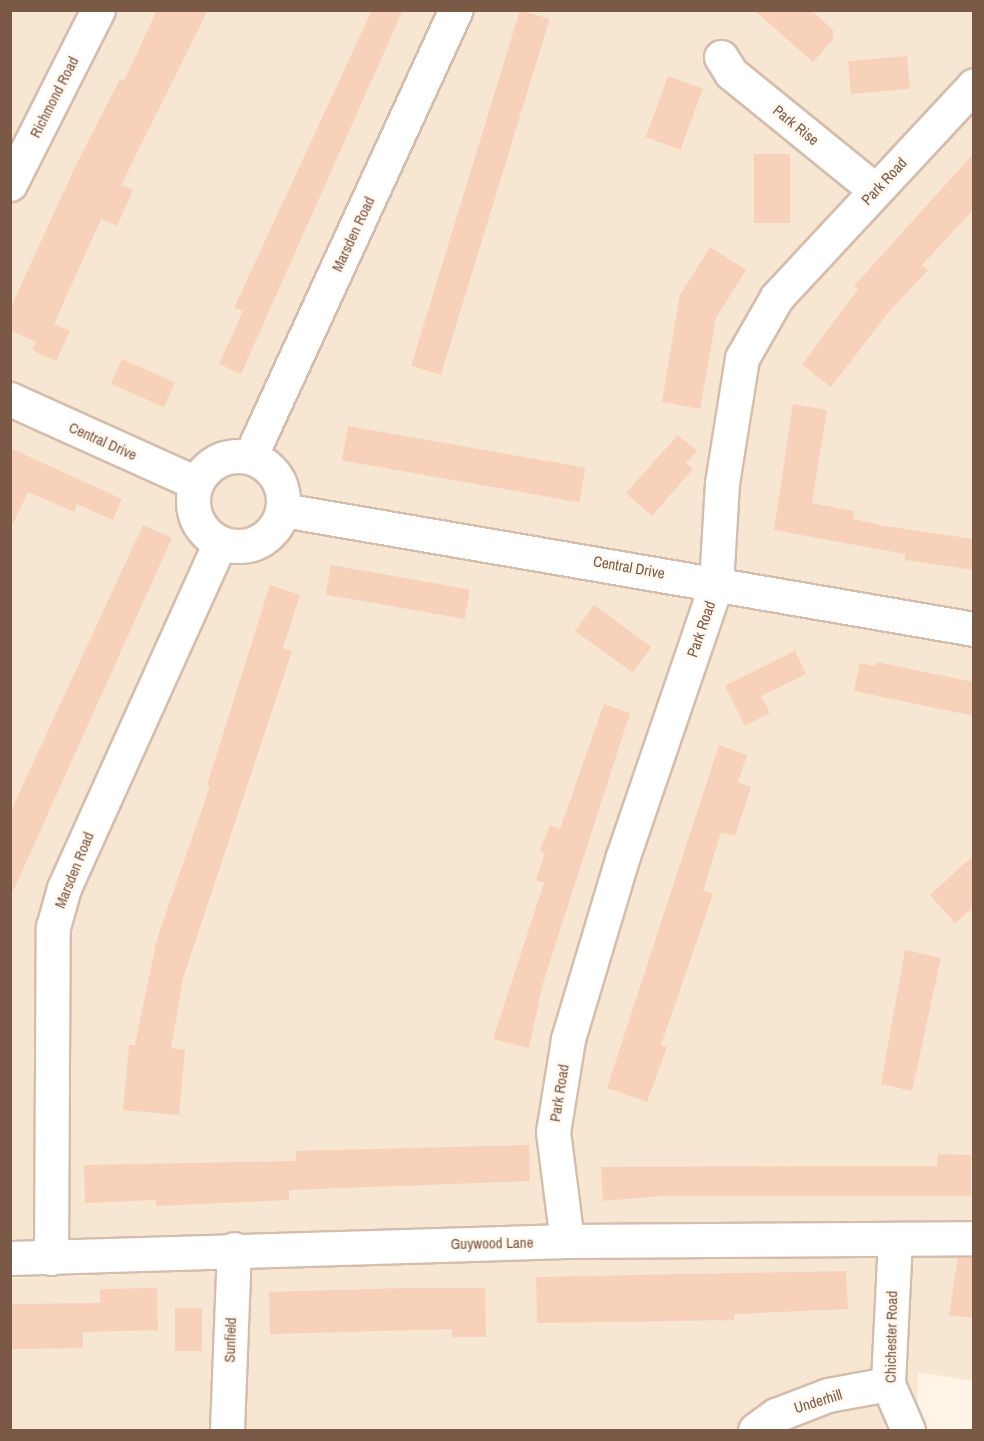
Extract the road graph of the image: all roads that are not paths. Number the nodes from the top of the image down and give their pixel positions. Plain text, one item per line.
1 (98, 10) edge
2 (456, 10) edge
3 (721, 57) dead end
4 (974, 84) edge
5 (13, 174) edge
6 (875, 190) junction
7 (10, 399) edge
8 (250, 457) junction
9 (196, 483) junction
10 (283, 510) junction
11 (219, 544) junction
12 (716, 584) junction
13 (974, 629) edge
14 (895, 1239) junction
15 (974, 1239) edge
16 (567, 1241) junction
17 (234, 1249) junction
18 (10, 1258) edge
19 (51, 1258) junction
20 (888, 1384) junction
21 (227, 1431) edge
22 (755, 1431) edge
23 (908, 1431) edge

1 - 5 street, Richmond Road
2 - 8 street, Marsden Road
3 - 6 street, Park Rise
4 - 6 street, Park Road
6 - 12 street, Park Road
7 - 9 street, Central Drive
8 - 9 street
8 - 10 street
9 - 11 street
10 - 11 street
10 - 12 street, Central Drive
11 - 19 street, Marsden Road
12 - 13 street, Central Drive
12 - 16 street, Park Road
14 - 15 street, Guywood Lane
14 - 16 street, Guywood Lane
14 - 20 street, Chichester Road
16 - 17 street, Guywood Lane
17 - 19 street, Guywood Lane
17 - 21 street, Sunfield
18 - 19 street, Guywood Lane
20 - 22 street, Underhill
20 - 23 street, Chichester Road

